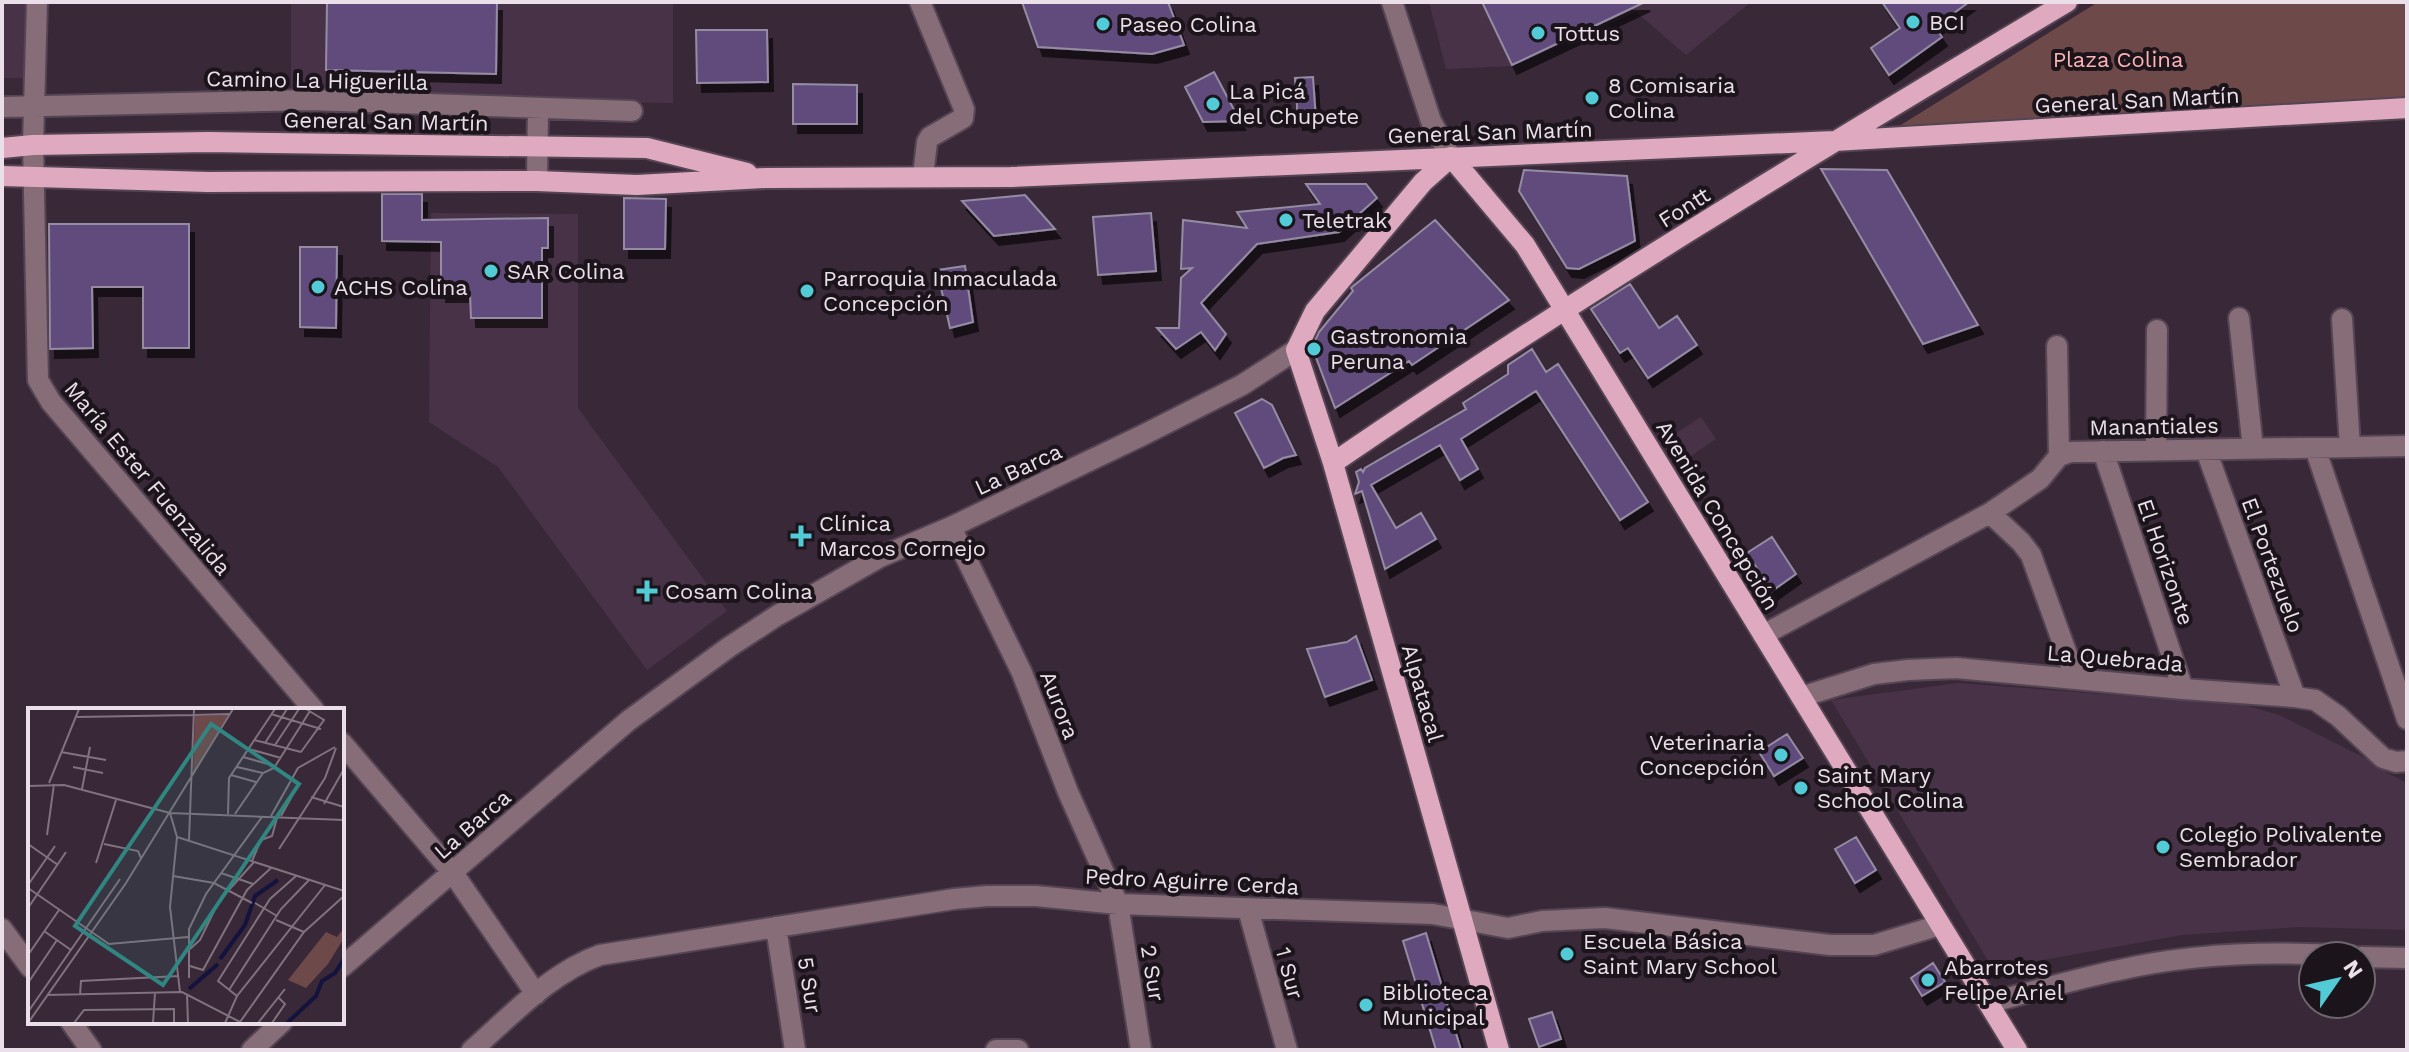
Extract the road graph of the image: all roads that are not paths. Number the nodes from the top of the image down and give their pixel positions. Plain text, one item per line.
1 (37, 2) edge
2 (920, 2) edge
3 (1392, 2) edge
4 (2067, 2) edge
5 (2, 107) edge
6 (35, 107) junction
7 (2407, 108) edge
8 (538, 109) junction
9 (632, 111) dead end
10 (1834, 141) junction
11 (33, 145) junction
12 (2, 148) edge
13 (537, 148) junction
14 (1451, 157) junction
15 (2, 176) edge
16 (923, 176) junction
17 (34, 177) junction
18 (766, 178) junction
19 (537, 181) junction
20 (1565, 311) junction
21 (2239, 318) dead end
22 (2342, 319) dead end
23 (2157, 330) dead end
24 (2057, 346) dead end
25 (1296, 350) junction
26 (2407, 446) edge
27 (2350, 447) junction
28 (2315, 448) junction
29 (2253, 449) junction
30 (2156, 450) junction
31 (2206, 450) junction
32 (2103, 451) junction
33 (2059, 456) junction
34 (1333, 463) junction
35 (1990, 513) junction
36 (951, 527) junction
37 (1763, 635) junction
38 (2076, 679) junction
39 (2183, 689) junction
40 (1801, 697) junction
41 (2295, 697) junction
42 (312, 708) edge
43 (2407, 719) edge
44 (344, 745) edge
45 (2407, 761) edge
46 (453, 873) junction
47 (1118, 904) junction
48 (1248, 909) junction
49 (1462, 921) junction
50 (1940, 925) junction
51 (776, 927) junction
52 (5, 941) edge
53 (2297, 953) edge
54 (2377, 957) edge
55 (2407, 958) edge
56 (28, 965) edge
57 (344, 965) edge
58 (536, 994) junction
59 (1988, 1003) junction
60 (72, 1024) edge
61 (280, 1024) edge
62 (91, 1050) edge
63 (252, 1050) edge
64 (472, 1050) edge
65 (795, 1050) edge
66 (996, 1050) edge
67 (1018, 1050) edge
68 (1141, 1050) edge
69 (1287, 1050) edge
70 (1499, 1050) edge
71 (2017, 1050) edge

1 - 6 street, María Ester Fuenzalida
2 - 16 street
3 - 14 street, Avenida Concepción
4 - 10 main road, Fontt
5 - 6 street, Camino La Higuerilla
6 - 8 street, Camino La Higuerilla
6 - 11 street, María Ester Fuenzalida
7 - 10 main road, General San Martín
8 - 9 street, Camino La Higuerilla
8 - 13 street
10 - 14 main road, General San Martín
10 - 20 main road, Fontt
11 - 12 main road, General San Martín
11 - 13 main road, General San Martín
11 - 17 street, María Ester Fuenzalida
13 - 18 main road, General San Martín
13 - 19 street
14 - 16 main road, General San Martín
14 - 20 main road, Avenida Concepción
14 - 25 main road
15 - 17 main road, General San Martín
16 - 18 main road, General San Martín
17 - 19 main road, General San Martín
17 - 42 street, María Ester Fuenzalida
18 - 19 main road, General San Martín
20 - 34 main road, Fontt
20 - 37 main road, Avenida Concepción
21 - 29 street
22 - 27 street
23 - 30 street
24 - 33 street
25 - 34 main road, Alpatacal
25 - 36 street, La Barca
26 - 27 street, Manantiales
27 - 28 street, Manantiales
28 - 29 street, Manantiales
28 - 43 street
29 - 31 street, Manantiales
30 - 31 street, Manantiales
30 - 32 street, Manantiales
31 - 41 street, El Portezuelo
32 - 33 street, Manantiales
32 - 39 street, El Horizonte
33 - 35 street
34 - 49 main road, Alpatacal
35 - 37 street
35 - 38 street
36 - 46 street, La Barca
36 - 47 street, Aurora
37 - 40 main road, Avenida Concepción
38 - 39 street, La Quebrada
38 - 40 street, La Quebrada
39 - 41 street, La Quebrada
40 - 50 main road, Avenida Concepción
41 - 45 street, La Quebrada
44 - 46 street
46 - 57 street, La Barca
46 - 58 street
47 - 48 street, Pedro Aguirre Cerda
47 - 51 street, Pedro Aguirre Cerda
47 - 68 street, 2 Sur
48 - 49 street, Pedro Aguirre Cerda
48 - 69 street, 1 Sur
49 - 50 street, Pedro Aguirre Cerda
49 - 70 main road, Alpatacal
50 - 59 main road, Avenida Concepción
51 - 58 street, Pedro Aguirre Cerda
51 - 65 street, 5 Sur
52 - 56 street
53 - 59 street
54 - 55 street
58 - 64 street, Pedro Aguirre Cerda
59 - 71 main road, Avenida Concepción
60 - 62 street
61 - 63 street
66 - 67 street

